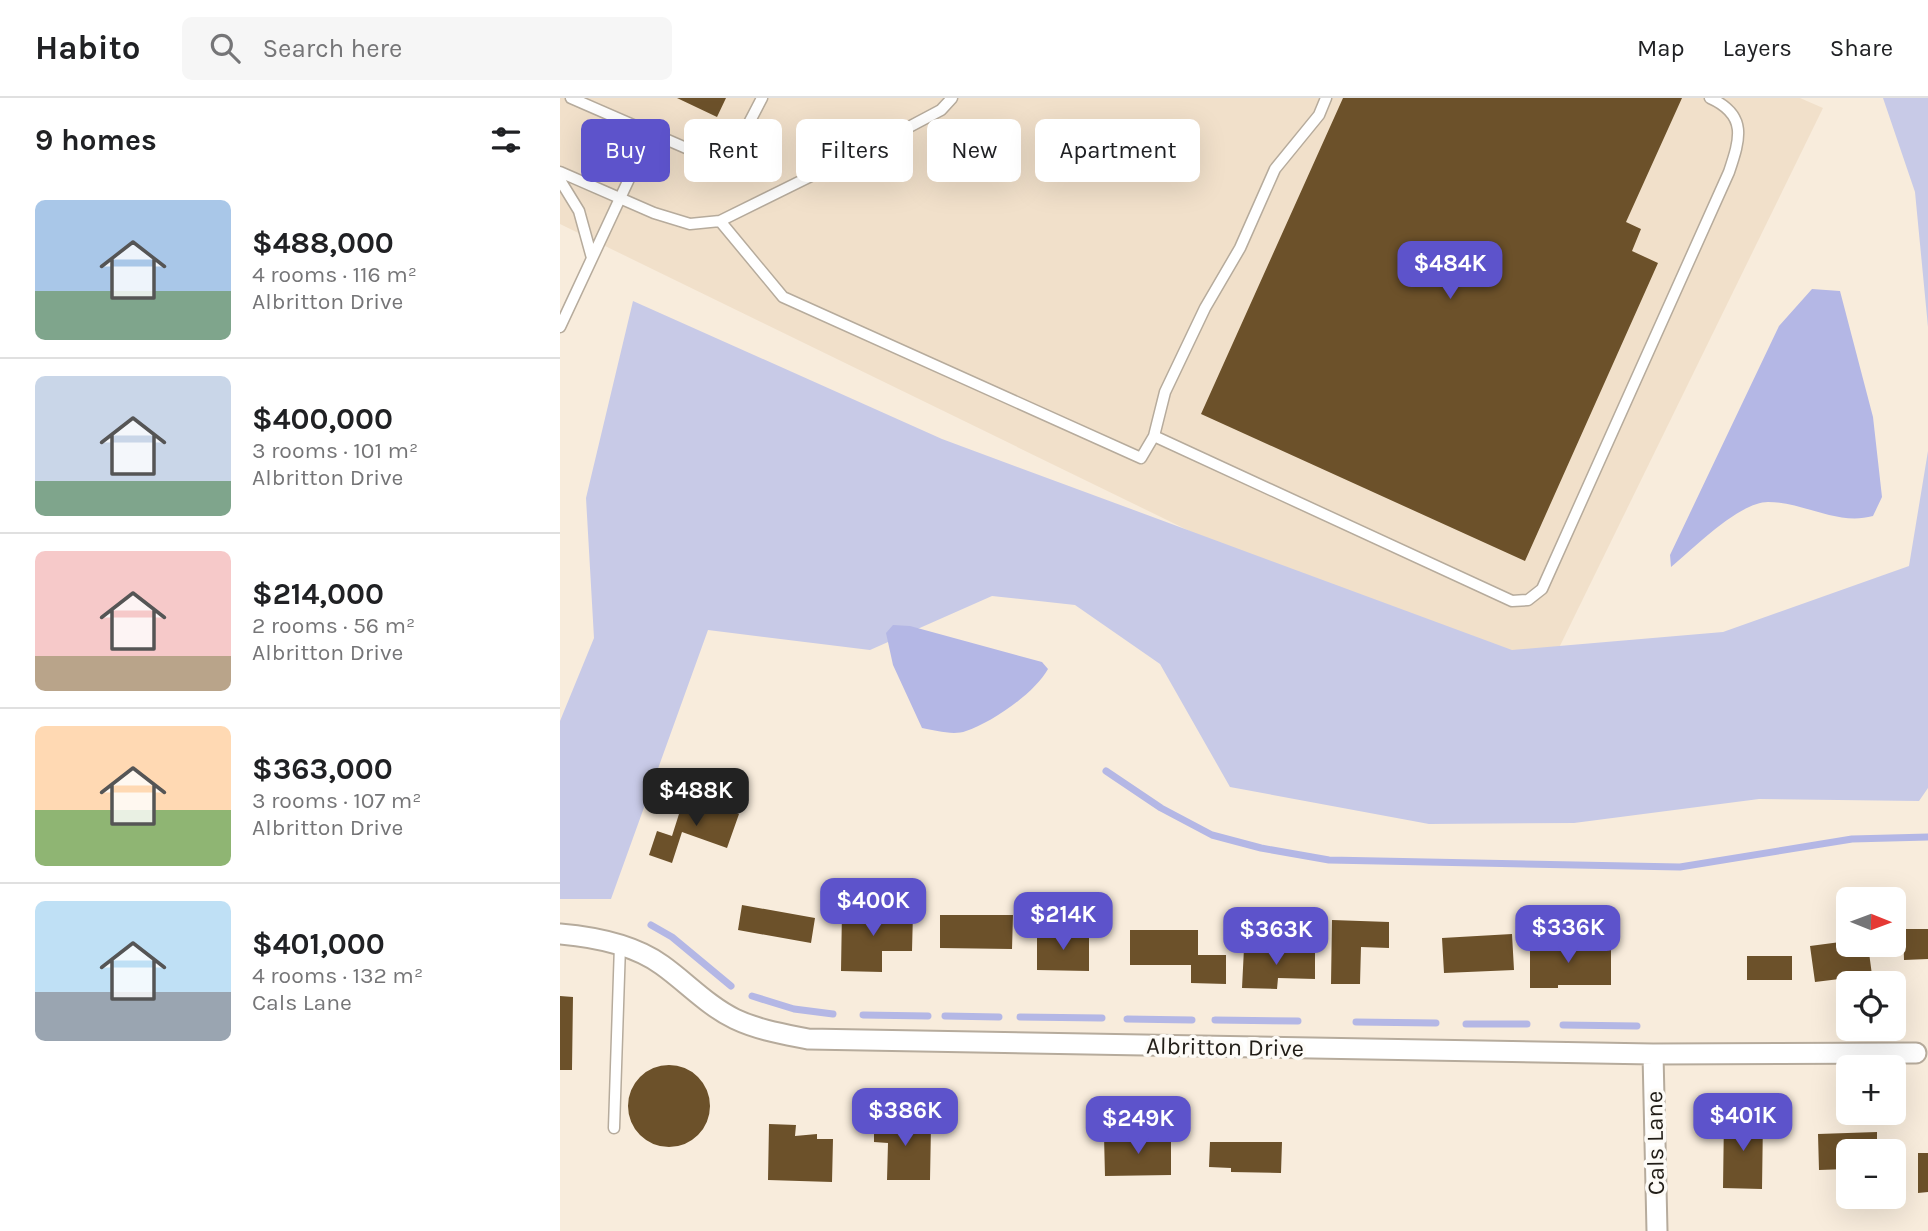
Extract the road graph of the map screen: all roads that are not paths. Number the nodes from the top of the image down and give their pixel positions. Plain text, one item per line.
1 (571, 98) edge
2 (762, 98) edge
3 (952, 98) edge
4 (1326, 98) edge
5 (1710, 98) edge
6 (617, 119) edge
7 (670, 143) edge
8 (560, 172) edge
9 (560, 180) edge
10 (627, 182) edge
11 (620, 197) junction
12 (720, 221) junction
13 (592, 258) junction
14 (560, 327) edge
15 (1154, 436) junction
16 (560, 934) edge
17 (620, 945) junction
18 (1916, 1053) dead end
19 (1653, 1054) junction
20 (614, 1128) dead end
21 (1657, 1231) edge

1 - 6 lane
2 - 7 lane
3 - 12 lane
4 - 15 lane
5 - 15 lane
8 - 11 lane
9 - 13 lane
10 - 11 lane
11 - 12 lane
11 - 13 lane
12 - 15 lane
13 - 14 lane
16 - 17 street, Albritton Drive
17 - 19 street, Albritton Drive
17 - 20 lane
18 - 19 street, Albritton Drive
19 - 21 street, Cals Lane

